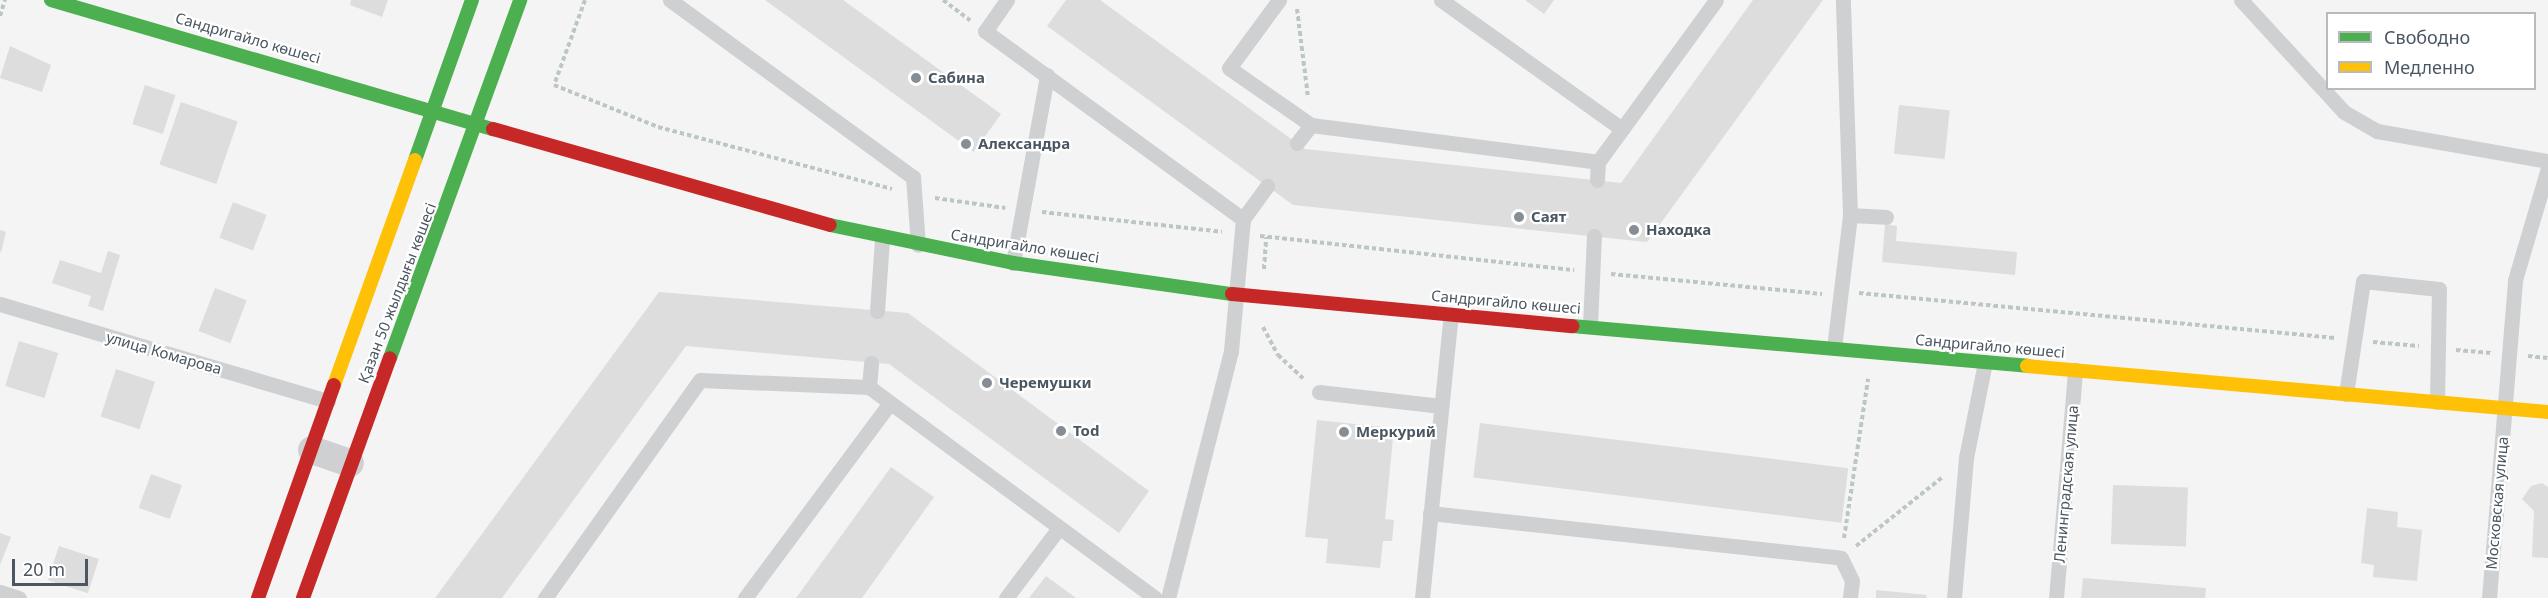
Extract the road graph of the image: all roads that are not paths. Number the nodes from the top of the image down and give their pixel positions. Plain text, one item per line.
1 (51, 0) edge
2 (472, 0) edge
3 (520, 0) edge
4 (670, 0) edge
5 (1007, 0) edge
6 (1278, 0) edge
7 (1441, 0) edge
8 (1843, 0) edge
9 (2241, 0) edge
10 (1710, 2) edge
11 (1047, 75) junction
12 (437, 108) junction
13 (480, 122) junction
14 (1311, 125) junction
15 (1622, 129) junction
16 (1298, 144) dead end
17 (2548, 161) edge
18 (1598, 162) junction
19 (2548, 168) edge
20 (1597, 180) dead end
21 (1267, 186) dead end
22 (1850, 215) junction
23 (1886, 217) dead end
24 (1242, 226) junction
25 (1594, 237) dead end
26 (882, 238) junction
27 (918, 245) junction
28 (1013, 263) junction
29 (1236, 295) junction
30 (0, 304) edge
31 (877, 311) dead end
32 (1451, 314) junction
33 (1590, 326) junction
34 (1834, 348) junction
35 (1985, 362) junction
36 (871, 363) dead end
37 (2075, 370) junction
38 (869, 387) junction
39 (1319, 392) road end
40 (2346, 394) junction
41 (328, 401) junction
42 (2437, 402) junction
43 (890, 403) junction
44 (1441, 406) junction
45 (2506, 408) junction
46 (2548, 412) edge
47 (312, 450) junction
48 (350, 464) junction
49 (1430, 513) junction
50 (1059, 528) junction
51 (0, 592) edge
52 (19, 598) edge
53 (258, 598) edge
54 (303, 598) edge
55 (546, 598) edge
56 (745, 598) edge
57 (1006, 598) edge
58 (1155, 598) edge
59 (1168, 598) edge
60 (1422, 598) edge
61 (1850, 598) edge
62 (1954, 598) edge
63 (2056, 598) edge
64 (2489, 598) edge

1 - 12 street, Сандригайло көшесі
2 - 12 street, Қазан 50 жылдығы көшесі
3 - 13 street, Қазан 50 жылдығы көшесі
4 - 27 lane
5 - 11 lane
6 - 14 lane
7 - 15 lane
8 - 22 lane
9 - 17 lane
10 - 15 lane
11 - 24 lane
11 - 28 lane
12 - 13 street, Сандригайло көшесі
12 - 41 street, Қазан 50 жылдығы көшесі
13 - 26 street, Сандригайло көшесі
13 - 48 street, Қазан 50 жылдығы көшесі
14 - 16 lane
14 - 18 lane
15 - 18 lane
18 - 20 lane
19 - 45 lane, Московская улица
21 - 24 lane
22 - 23 lane
22 - 34 lane
24 - 29 lane
25 - 33 lane
26 - 27 street, Сандригайло көшесі
26 - 31 lane
27 - 28 street, Сандригайло көшесі
28 - 29 street, Сандригайло көшесі
29 - 32 street, Сандригайло көшесі
29 - 59 lane
30 - 41 lane, улица Комарова
32 - 33 street, Сандригайло көшесі
32 - 44 lane
33 - 34 street, Сандригайло көшесі
34 - 35 street, Сандригайло көшесі
35 - 37 street, Сандригайло көшесі
35 - 62 lane
36 - 38 lane
37 - 40 street, Сандригайло көшесі
37 - 63 lane, Ленинградская улица
38 - 43 lane
38 - 55 lane
39 - 44 lane
40 - 42 street, Сандригайло көшесі
40 - 42 lane
41 - 47 street, Қазан 50 жылдығы көшесі
42 - 45 street, Сандригайло көшесі
43 - 50 lane
43 - 56 lane
44 - 49 lane
45 - 46 street, Сандригайло көшесі
45 - 64 lane, Московская улица
47 - 48 street
47 - 53 street, Қазан 50 жылдығы көшесі
48 - 54 street, Қазан 50 жылдығы көшесі
49 - 60 lane
49 - 61 lane
50 - 57 lane
50 - 58 lane
51 - 52 lane

